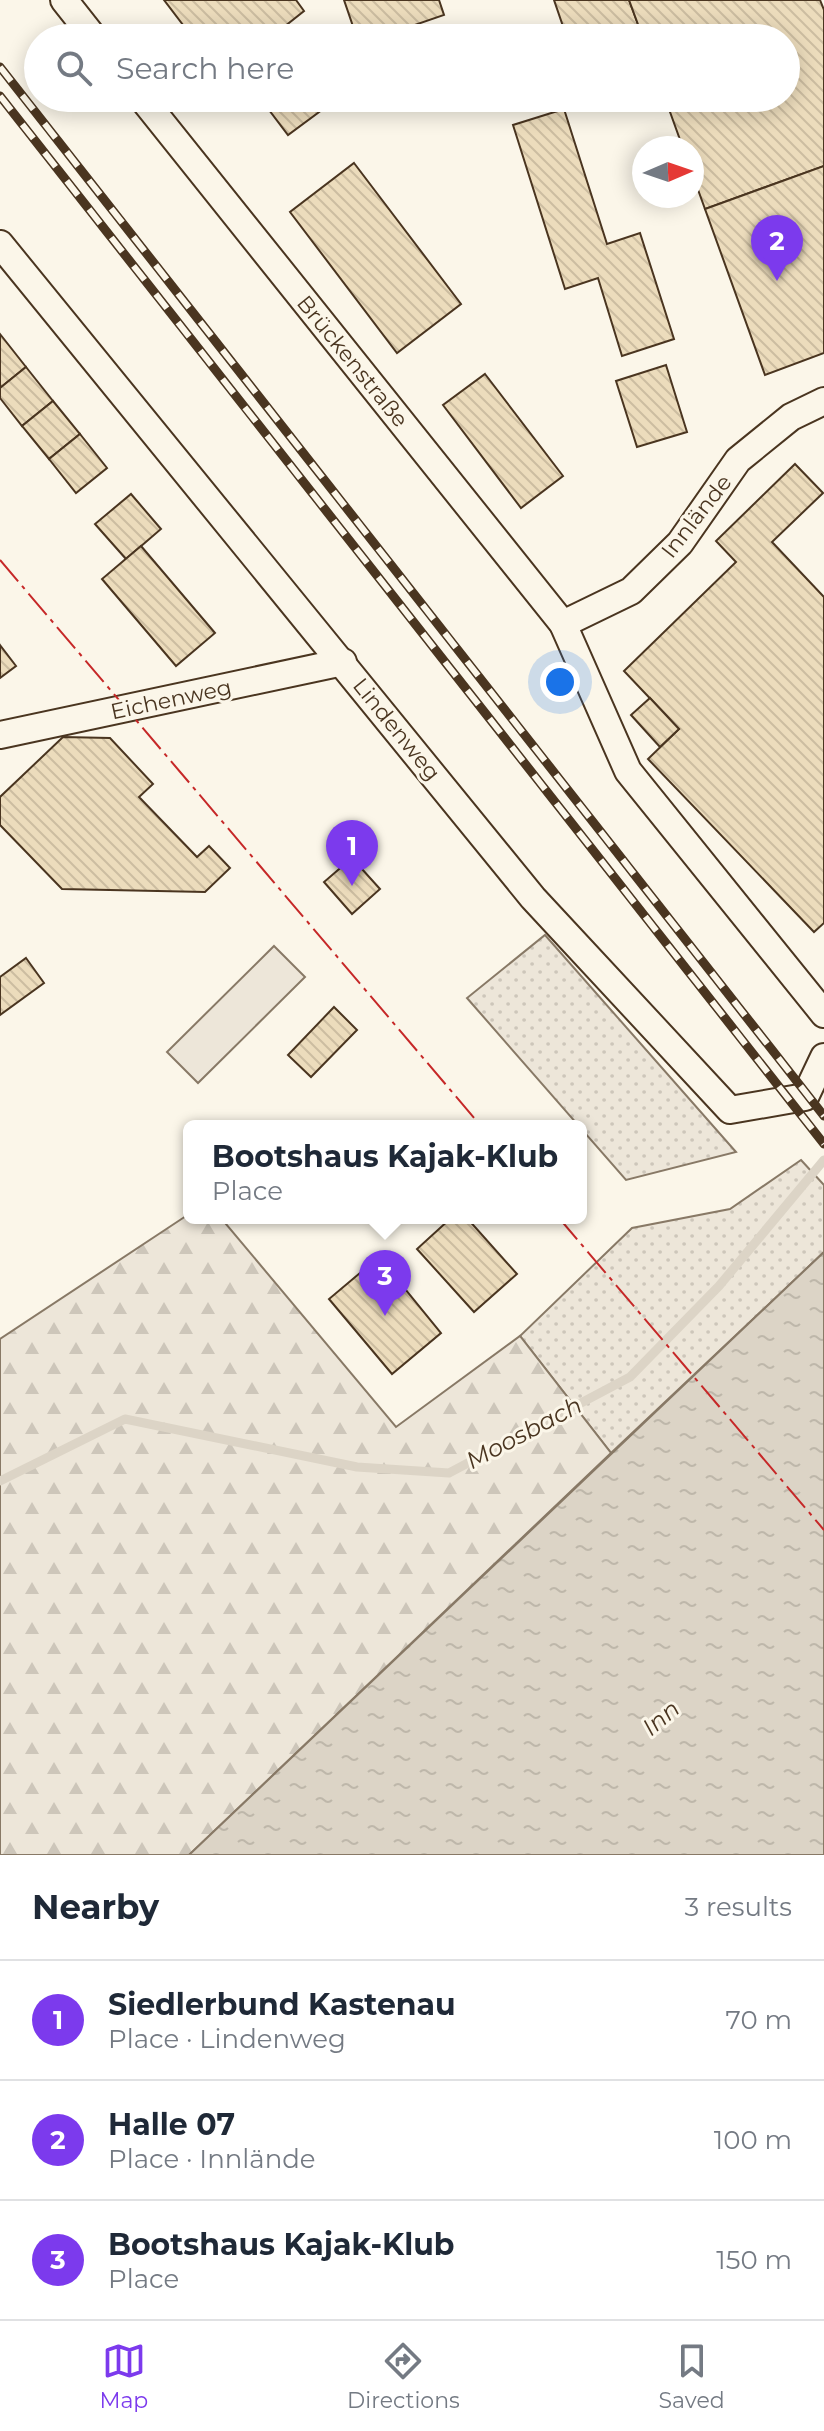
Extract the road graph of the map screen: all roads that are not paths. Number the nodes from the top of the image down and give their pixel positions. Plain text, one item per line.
1 (64, 0) edge
2 (83, 24) edge
3 (153, 112) edge
4 (0, 244) edge
5 (824, 401) edge
6 (563, 624) junction
7 (343, 662) junction
8 (0, 735) edge
9 (824, 1014) edge
10 (824, 1057) edge

1 - 2 street
3 - 6 street, Brückenstraße
4 - 7 street, Lindenweg
5 - 6 street, Innlände
6 - 9 street
7 - 8 street, Eichenweg
7 - 10 street, Lindenweg

